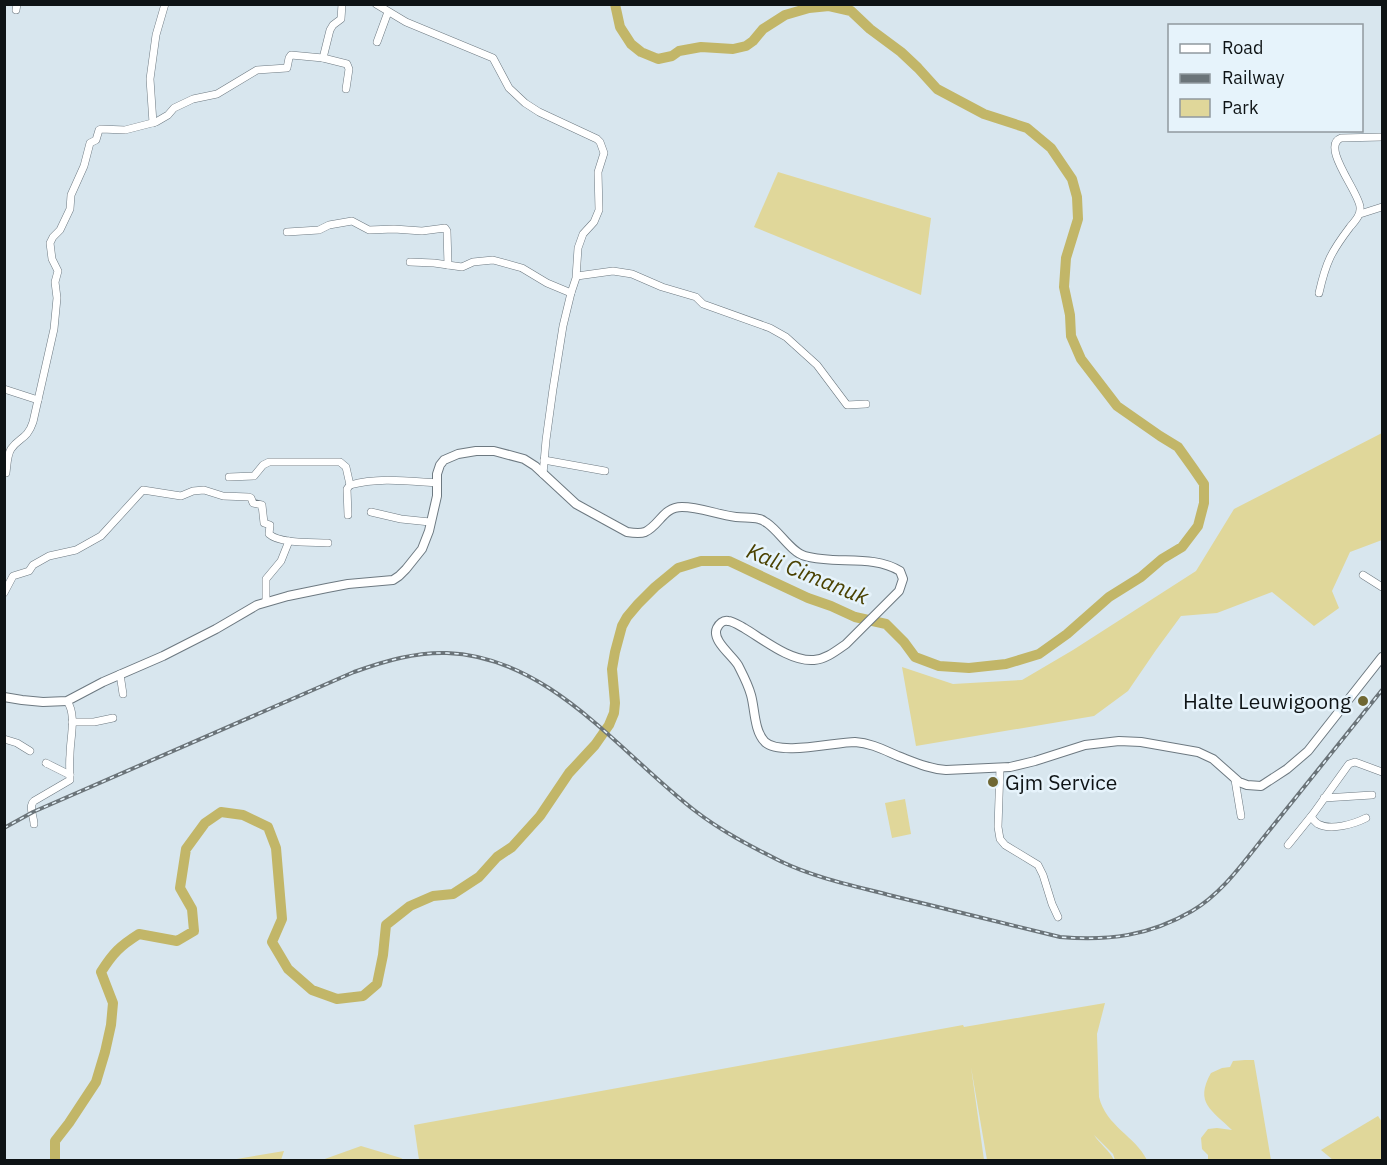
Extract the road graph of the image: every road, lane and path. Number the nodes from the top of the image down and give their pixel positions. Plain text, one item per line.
1 (165, 4) edge
2 (342, 4) edge
3 (376, 4) edge
4 (388, 12) junction
5 (377, 42) dead end
6 (323, 58) junction
7 (346, 89) dead end
8 (153, 123) junction
9 (1383, 137) edge
10 (1383, 207) edge
11 (1360, 214) junction
12 (287, 232) dead end
13 (410, 262) dead end
14 (448, 265) junction
15 (577, 276) junction
16 (571, 293) junction
17 (1319, 293) dead end
18 (804, 353) junction
19 (816, 354) dead end
20 (4, 389) edge
21 (38, 400) junction
22 (866, 404) dead end
23 (544, 460) junction
24 (605, 471) dead end
25 (6, 473) dead end
26 (543, 474) junction
27 (229, 477) dead end
28 (437, 483) junction
29 (350, 485) junction
30 (371, 512) dead end
31 (348, 515) dead end
32 (430, 522) junction
33 (289, 540) junction
34 (328, 543) dead end
35 (4, 574) edge
36 (1363, 575) dead end
37 (13, 576) junction
38 (1383, 587) edge
39 (4, 593) edge
40 (266, 602) junction
41 (1383, 657) edge
42 (120, 674) junction
43 (123, 694) dead end
44 (4, 697) edge
45 (67, 701) junction
46 (113, 718) dead end
47 (72, 722) junction
48 (4, 739) edge
49 (30, 752) dead end
50 (46, 763) dead end
51 (999, 768) junction
52 (1383, 772) edge
53 (70, 775) junction
54 (1235, 780) junction
55 (1372, 795) dead end
56 (1324, 798) junction
57 (1241, 816) dead end
58 (1311, 817) junction
59 (1366, 818) dead end
60 (34, 824) dead end
61 (1288, 845) dead end
62 (1058, 917) dead end

1 - 8 street
2 - 6 street
3 - 4 street
4 - 5 street
4 - 15 street
6 - 7 street
6 - 8 street
8 - 21 street
9 - 11 street
10 - 11 street
11 - 17 street
12 - 14 street
13 - 14 street
14 - 16 street
15 - 16 street
15 - 18 street
16 - 23 street
18 - 19 street
18 - 22 street
20 - 21 street
21 - 25 street
23 - 24 street
23 - 26 street
26 - 28 main road
26 - 51 main road
27 - 29 street
28 - 29 street
28 - 32 main road
29 - 31 street
30 - 32 street
32 - 40 main road
33 - 34 street
33 - 37 street
33 - 40 street
35 - 37 street
36 - 38 street
37 - 39 street
40 - 42 main road
41 - 54 main road
42 - 43 street
42 - 45 main road
44 - 45 main road
45 - 47 street
46 - 47 street
47 - 53 street
48 - 49 street
50 - 53 street
51 - 54 main road
51 - 62 street
52 - 56 street
53 - 60 street
54 - 57 street
55 - 56 street
56 - 58 street
58 - 59 street
58 - 61 street

